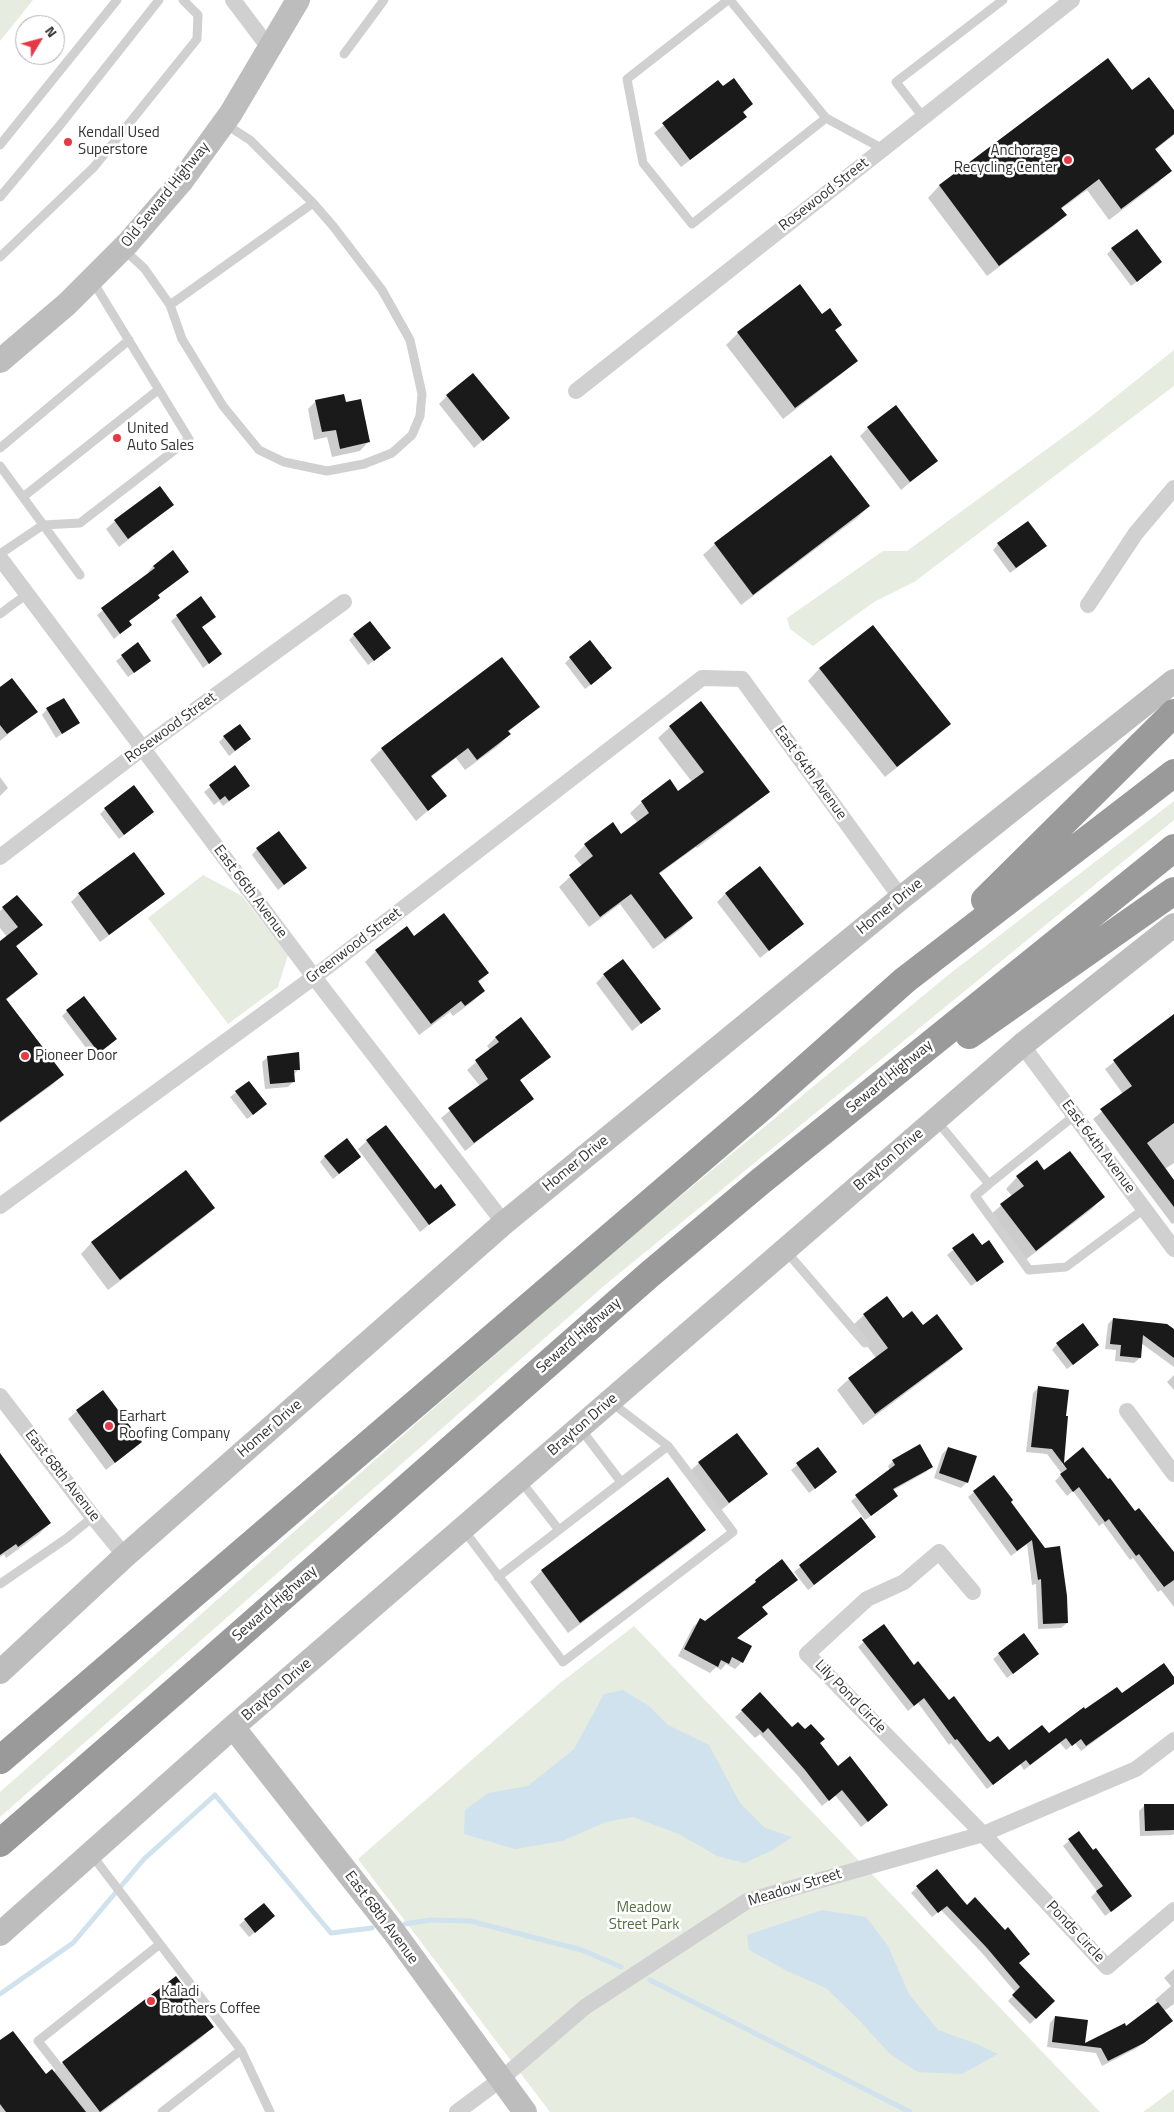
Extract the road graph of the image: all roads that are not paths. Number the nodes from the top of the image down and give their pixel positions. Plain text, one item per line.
1 (117, 0) edge
2 (159, 0) edge
3 (183, 0) edge
4 (233, 0) edge
5 (298, 0) edge
6 (384, 0) edge
7 (729, 0) edge
8 (1002, 0) edge
9 (1072, 0) edge
10 (270, 49) junction
11 (344, 54) dead end
12 (826, 118) junction
13 (923, 118) junction
14 (224, 123) junction
15 (0, 145) edge
16 (883, 148) junction
17 (0, 197) edge
18 (313, 203) junction
19 (123, 248) junction
20 (0, 257) edge
21 (92, 279) junction
22 (170, 305) junction
23 (129, 340) junction
24 (0, 361) edge
25 (158, 390) junction
26 (576, 391) dead end
27 (0, 448) edge
28 (0, 466) edge
29 (1174, 488) edge
30 (23, 497) junction
31 (43, 525) junction
32 (0, 556) edge
33 (80, 575) dead end
34 (27, 594) junction
35 (344, 602) dead end
36 (1088, 605) dead end
37 (0, 614) edge
38 (702, 678) joint
39 (1174, 681) edge
40 (1174, 713) edge
41 (143, 748) junction
42 (1174, 773) edge
43 (1174, 848) edge
44 (0, 857) edge
45 (1174, 891) edge
46 (901, 898) junction
47 (1174, 925) edge
48 (314, 977) junction
49 (905, 980) junction
50 (1022, 1045) junction
51 (1074, 1116) junction
52 (936, 1119) junction
53 (761, 1181) junction
54 (989, 1184) junction
55 (0, 1206) edge
56 (1144, 1209) junction
57 (504, 1223) junction
58 (1174, 1249) edge
59 (785, 1250) junction
60 (865, 1343) dead end
61 (0, 1396) edge
62 (610, 1402) junction
63 (1127, 1411) dead end
64 (579, 1428) junction
65 (668, 1446) junction
66 (1174, 1474) edge
67 (520, 1480) junction
68 (621, 1482) junction
69 (93, 1517) junction
70 (462, 1529) junction
71 (559, 1530) junction
72 (125, 1556) junction
73 (498, 1576) junction
74 (0, 1584) edge
75 (973, 1592) dead end
76 (0, 1672) edge
77 (233, 1727) junction
78 (1174, 1740) edge
79 (0, 1760) edge
80 (983, 1834) junction
81 (0, 1843) edge
82 (91, 1853) junction
83 (1174, 1910) edge
84 (0, 1934) edge
85 (160, 1944) junction
86 (241, 2050) junction
87 (500, 2080) junction
88 (94, 2112) edge
89 (162, 2112) edge
90 (270, 2112) edge
91 (457, 2112) edge
92 (525, 2112) edge

1 - 15 lane
2 - 17 lane
3 - 20 lane
4 - 10 street
5 - 10 street, Old Seward Highway
6 - 11 lane
7 - 12 lane
7 - 12 lane
8 - 13 lane
9 - 13 street, Rosewood Street
10 - 14 street, Old Seward Highway
12 - 16 lane
13 - 16 street, Rosewood Street
14 - 18 lane
14 - 19 street, Old Seward Highway
16 - 26 street, Rosewood Street
18 - 22 lane
18 - 22 lane
19 - 21 street, Old Seward Highway
19 - 22 lane
21 - 23 lane
21 - 24 street, Old Seward Highway
23 - 25 lane
23 - 27 lane
25 - 30 lane
25 - 31 lane
28 - 30 lane
29 - 36 street
30 - 31 lane
31 - 32 lane
31 - 33 lane
32 - 34 street, East 66th Avenue
34 - 37 lane
34 - 41 street, East 66th Avenue
35 - 41 street, Rosewood Street
38 - 46 street, East 64th Avenue
38 - 48 street, Greenwood Street
39 - 46 street, Homer Drive
40 - 49 highway
41 - 44 street, Rosewood Street
41 - 48 street, East 66th Avenue
42 - 49 highway
43 - 53 highway, Seward Highway
45 - 53 highway
46 - 57 street, Homer Drive
47 - 50 street, Brayton Drive
48 - 55 street, Greenwood Street
48 - 57 street, East 66th Avenue
49 - 79 highway
50 - 51 street, East 64th Avenue
50 - 52 street, Brayton Drive
51 - 54 lane
51 - 56 street, East 64th Avenue
52 - 54 lane
52 - 59 street, Brayton Drive
53 - 81 highway, Seward Highway
54 - 56 lane
56 - 58 street, East 64th Avenue
57 - 72 street, Homer Drive
59 - 60 lane
59 - 62 street, Brayton Drive
61 - 69 street, East 68th Avenue
62 - 64 street, Brayton Drive
62 - 65 lane
63 - 66 street
64 - 67 street, Brayton Drive
64 - 68 lane
65 - 68 lane
65 - 73 lane
67 - 70 street, Brayton Drive
67 - 71 lane
68 - 71 lane
69 - 72 street, East 68th Avenue
69 - 74 lane
70 - 73 lane
70 - 77 street, Brayton Drive
71 - 73 lane
72 - 76 street, Homer Drive
75 - 80 street, Lily Pond Circle
77 - 82 street, Brayton Drive
77 - 87 street, East 68th Avenue
78 - 80 street, Meadow Street
80 - 83 street, Ponds Circle
80 - 87 street, Meadow Street
82 - 84 street, Brayton Drive
82 - 85 lane
85 - 86 lane
85 - 88 lane
86 - 89 lane
86 - 90 lane
87 - 91 street, Meadow Street
87 - 92 street, East 68th Avenue

